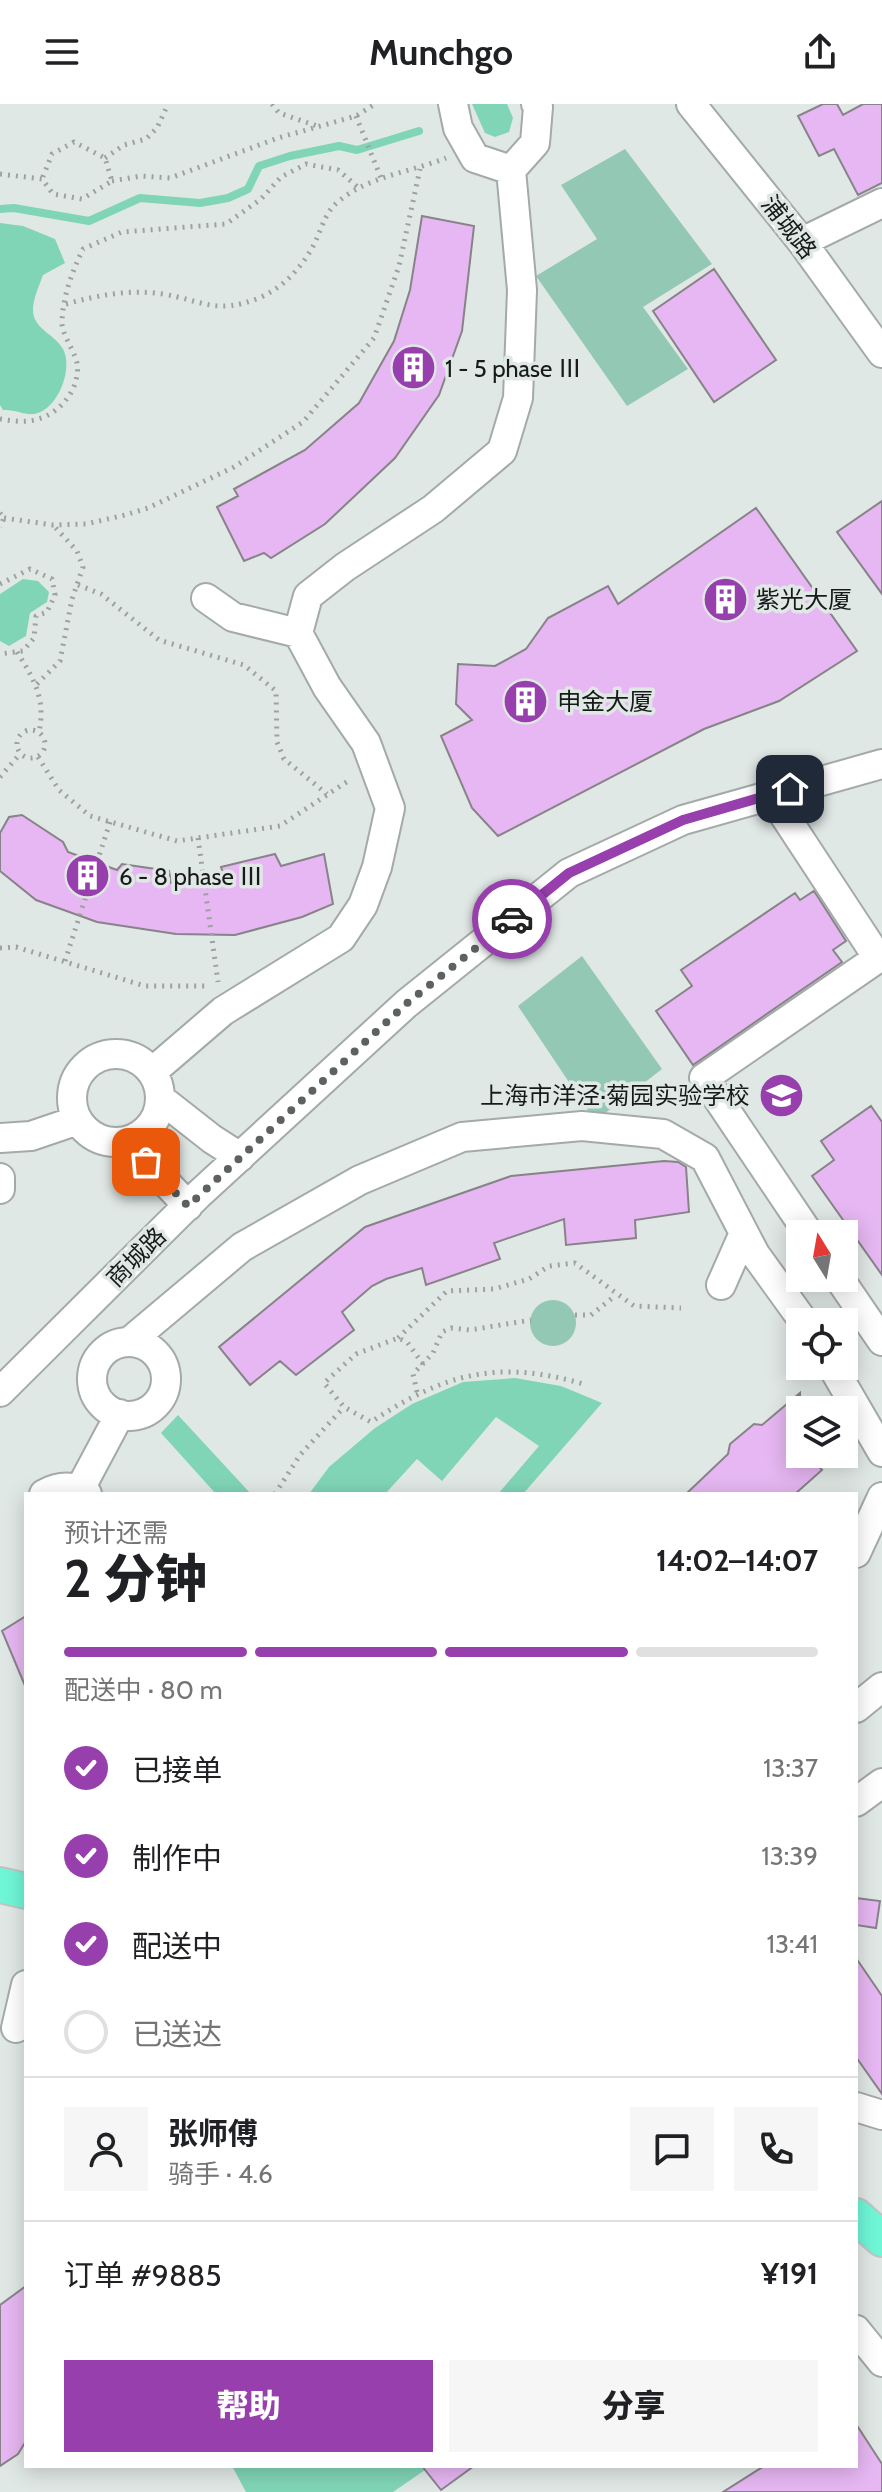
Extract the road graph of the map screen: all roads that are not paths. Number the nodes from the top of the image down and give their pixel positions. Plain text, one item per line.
1 (453, 104) edge
2 (691, 104) edge
3 (539, 105) edge
4 (511, 170) junction
5 (882, 203) edge
6 (802, 242) junction
7 (882, 353) edge
8 (206, 598) dead end
9 (298, 633) junction
10 (882, 764) edge
11 (771, 795) junction
12 (156, 1085) junction
13 (78, 1120) junction
14 (0, 1138) edge
15 (127, 1141) junction
16 (240, 1157) junction
17 (0, 1178) edge
18 (0, 1189) edge
19 (188, 1206) junction
20 (800, 1220) edge
21 (744, 1233) junction
22 (721, 1285) dead end
23 (849, 1292) edge
24 (794, 1308) edge
25 (60, 1333) junction
26 (882, 1341) edge
27 (129, 1342) junction
28 (99, 1357) junction
29 (840, 1380) edge
30 (0, 1392) edge
31 (120, 1414) junction
32 (882, 1452) edge
33 (48, 1492) edge
34 (83, 1492) edge
35 (882, 1497) edge
36 (858, 1549) edge
37 (882, 1687) edge
38 (858, 1706) edge
39 (882, 1783) edge
40 (858, 1801) edge
41 (0, 1885) edge
42 (24, 1891) edge
43 (24, 1992) edge
44 (14, 2028) edge
45 (858, 2108) edge
46 (882, 2115) edge
47 (858, 2332) edge
48 (882, 2362) edge

1 - 4 street
2 - 6 street, 浦城路
3 - 4 street
4 - 9 street
5 - 6 street
6 - 7 street, 浦城路
8 - 9 street
9 - 12 street
10 - 11 street, 商城路
11 - 16 street, 商城路
11 - 20 street
12 - 13 street
12 - 15 street
12 - 16 street
13 - 14 street
13 - 15 street
15 - 19 street
16 - 19 street, 商城路
17 - 18 street
19 - 25 street, 商城路
21 - 22 street
21 - 24 street
21 - 27 street
23 - 26 street
25 - 28 street
25 - 30 street, 商城路
27 - 28 street
27 - 31 street
28 - 31 street
29 - 32 street
31 - 34 street
33 - 34 street
35 - 36 street
37 - 38 street
39 - 40 street
41 - 42 main road
43 - 44 street
45 - 46 street
47 - 48 street

